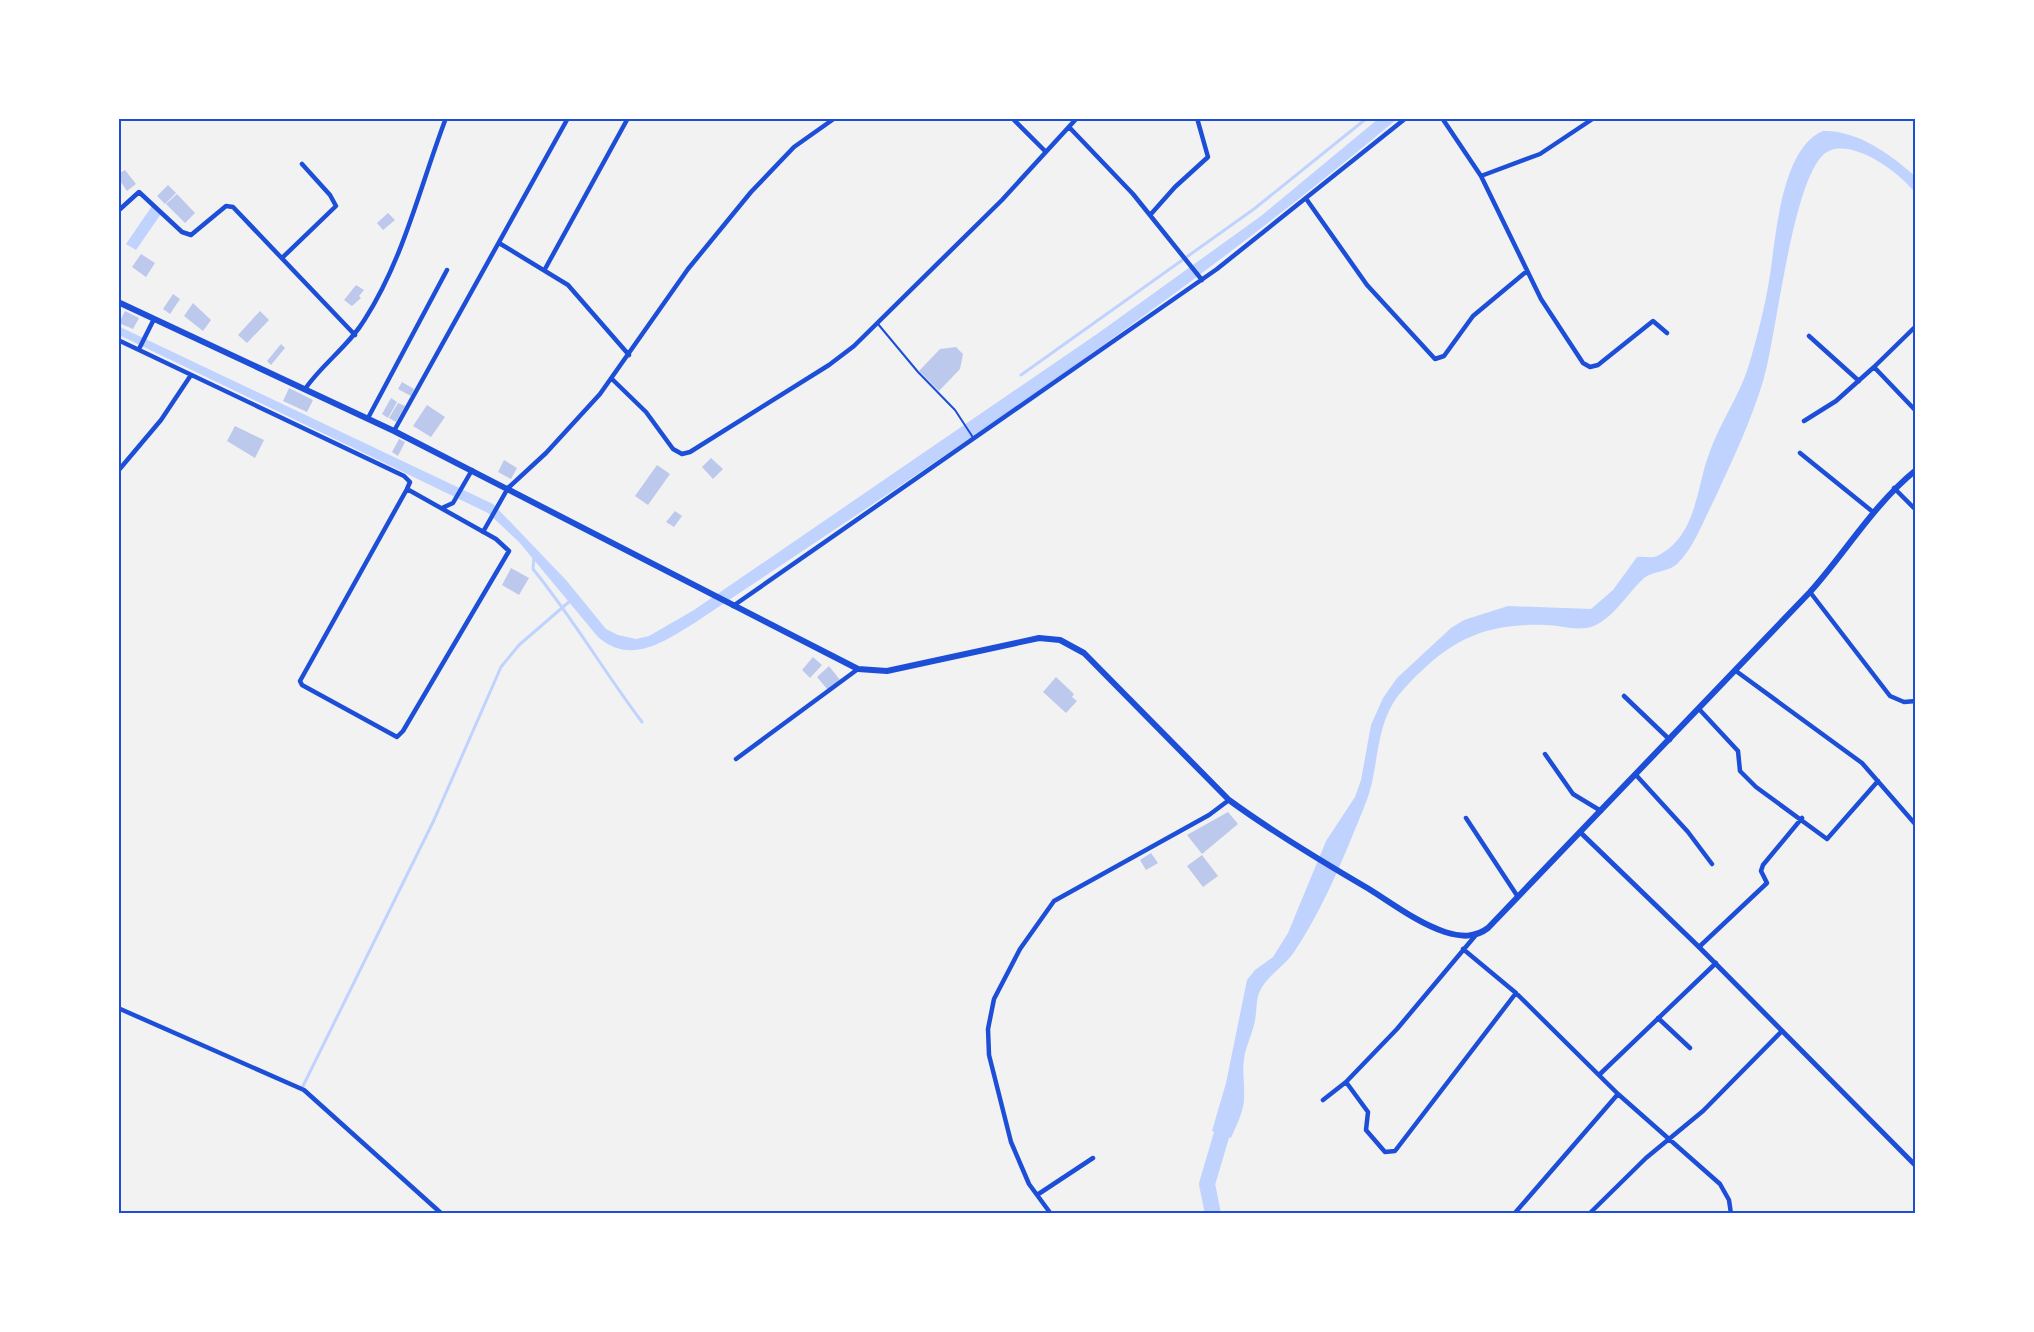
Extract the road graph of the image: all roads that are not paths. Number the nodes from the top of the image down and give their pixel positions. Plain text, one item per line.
1 (446, 118) edge
2 (568, 118) edge
3 (628, 118) edge
4 (836, 118) edge
5 (1012, 118) edge
6 (1077, 118) edge
7 (1197, 118) edge
8 (1406, 118) edge
9 (1442, 118) edge
10 (1594, 118) edge
11 (1069, 127) junction
12 (1046, 153) junction
13 (302, 164) dead end
14 (1481, 176) junction
15 (1307, 200) junction
16 (118, 211) edge
17 (1151, 214) junction
18 (499, 243) junction
19 (282, 258) junction
20 (545, 269) junction
21 (447, 270) dead end
22 (1527, 272) junction
23 (1201, 279) junction
24 (118, 302) edge
25 (154, 319) junction
26 (878, 324) junction
27 (1916, 326) edge
28 (1667, 333) dead end
29 (354, 335) junction
30 (1809, 336) dead end
31 (118, 339) edge
32 (139, 348) junction
33 (629, 355) junction
34 (1874, 368) junction
35 (192, 375) junction
36 (612, 379) junction
37 (1859, 381) junction
38 (305, 389) junction
39 (1916, 411) edge
40 (368, 418) junction
41 (1804, 421) dead end
42 (394, 430) junction
43 (974, 438) junction
44 (1800, 453) dead end
45 (472, 470) junction
46 (1916, 470) edge
47 (118, 471) edge
48 (508, 488) junction
49 (1894, 488) junction
50 (407, 489) junction
51 (455, 501) junction
52 (442, 508) junction
53 (1916, 510) edge
54 (1873, 512) junction
55 (456, 516) junction
56 (483, 532) junction
57 (1810, 592) junction
58 (731, 605) junction
59 (858, 669) junction
60 (1736, 671) junction
61 (1624, 696) dead end
62 (1916, 701) edge
63 (1699, 710) junction
64 (1670, 740) junction
65 (1545, 753) dead end
66 (736, 759) dead end
67 (1636, 775) junction
68 (1878, 781) junction
69 (1229, 800) junction
70 (1601, 811) junction
71 (1466, 818) dead end
72 (1802, 818) junction
73 (1916, 825) edge
74 (1580, 832) junction
75 (1712, 864) dead end
76 (1518, 897) junction
77 (1475, 936) junction
78 (1700, 947) junction
79 (1463, 949) junction
80 (1716, 963) junction
81 (1516, 993) junction
82 (118, 1008) edge
83 (1658, 1018) junction
84 (1782, 1031) junction
85 (1690, 1048) dead end
86 (1599, 1075) junction
87 (1346, 1082) junction
88 (1618, 1094) junction
89 (1323, 1100) dead end
90 (1670, 1137) junction
91 (1093, 1158) dead end
92 (1916, 1167) edge
93 (1037, 1195) junction
94 (442, 1214) edge
95 (1051, 1214) edge
96 (1515, 1214) edge
97 (1589, 1214) edge
98 (1731, 1214) edge

1 - 29 street
2 - 18 street
3 - 20 street
4 - 33 street
5 - 12 street
6 - 11 street
7 - 17 street
8 - 15 street
9 - 14 street
10 - 14 street
11 - 12 street
11 - 17 street
12 - 26 street
13 - 19 street
14 - 22 street
15 - 22 street
15 - 23 street
16 - 19 street
17 - 23 street
18 - 20 street
18 - 42 street
19 - 29 street
20 - 33 street
21 - 40 street
22 - 28 street
23 - 43 street
24 - 25 main road
25 - 32 street
25 - 38 main road
26 - 36 street
26 - 43 lane
27 - 34 street
29 - 38 street
30 - 37 street
31 - 32 street
32 - 35 street
33 - 36 street
34 - 37 street
34 - 39 street
35 - 47 street
35 - 50 street
36 - 48 street
37 - 41 street
38 - 40 main road
40 - 42 main road
42 - 45 main road
43 - 58 street
44 - 54 street
45 - 48 main road
45 - 51 street
46 - 49 main road
48 - 56 street
48 - 58 main road
49 - 53 street
49 - 54 main road
50 - 52 street
50 - 56 street
51 - 52 street
51 - 55 street
52 - 55 street
54 - 57 main road
55 - 56 street
57 - 60 main road
57 - 62 street
58 - 59 main road
59 - 66 street
59 - 69 main road
60 - 63 main road
60 - 68 street
61 - 64 street
63 - 64 main road
63 - 72 street
64 - 67 main road
65 - 70 street
67 - 70 main road
67 - 75 street
68 - 72 street
68 - 73 street
69 - 77 main road
69 - 93 street
70 - 74 main road
71 - 76 street
72 - 78 street
74 - 76 main road
74 - 78 street
76 - 77 main road
77 - 79 street
78 - 80 street
79 - 81 street
79 - 87 street
80 - 83 street
80 - 84 street
81 - 86 street
81 - 87 street
82 - 94 street
83 - 85 street
83 - 86 street
84 - 90 street
84 - 92 street
86 - 88 street
87 - 89 street
88 - 90 street
88 - 96 street
90 - 97 street
90 - 98 street
91 - 93 street
93 - 95 street

